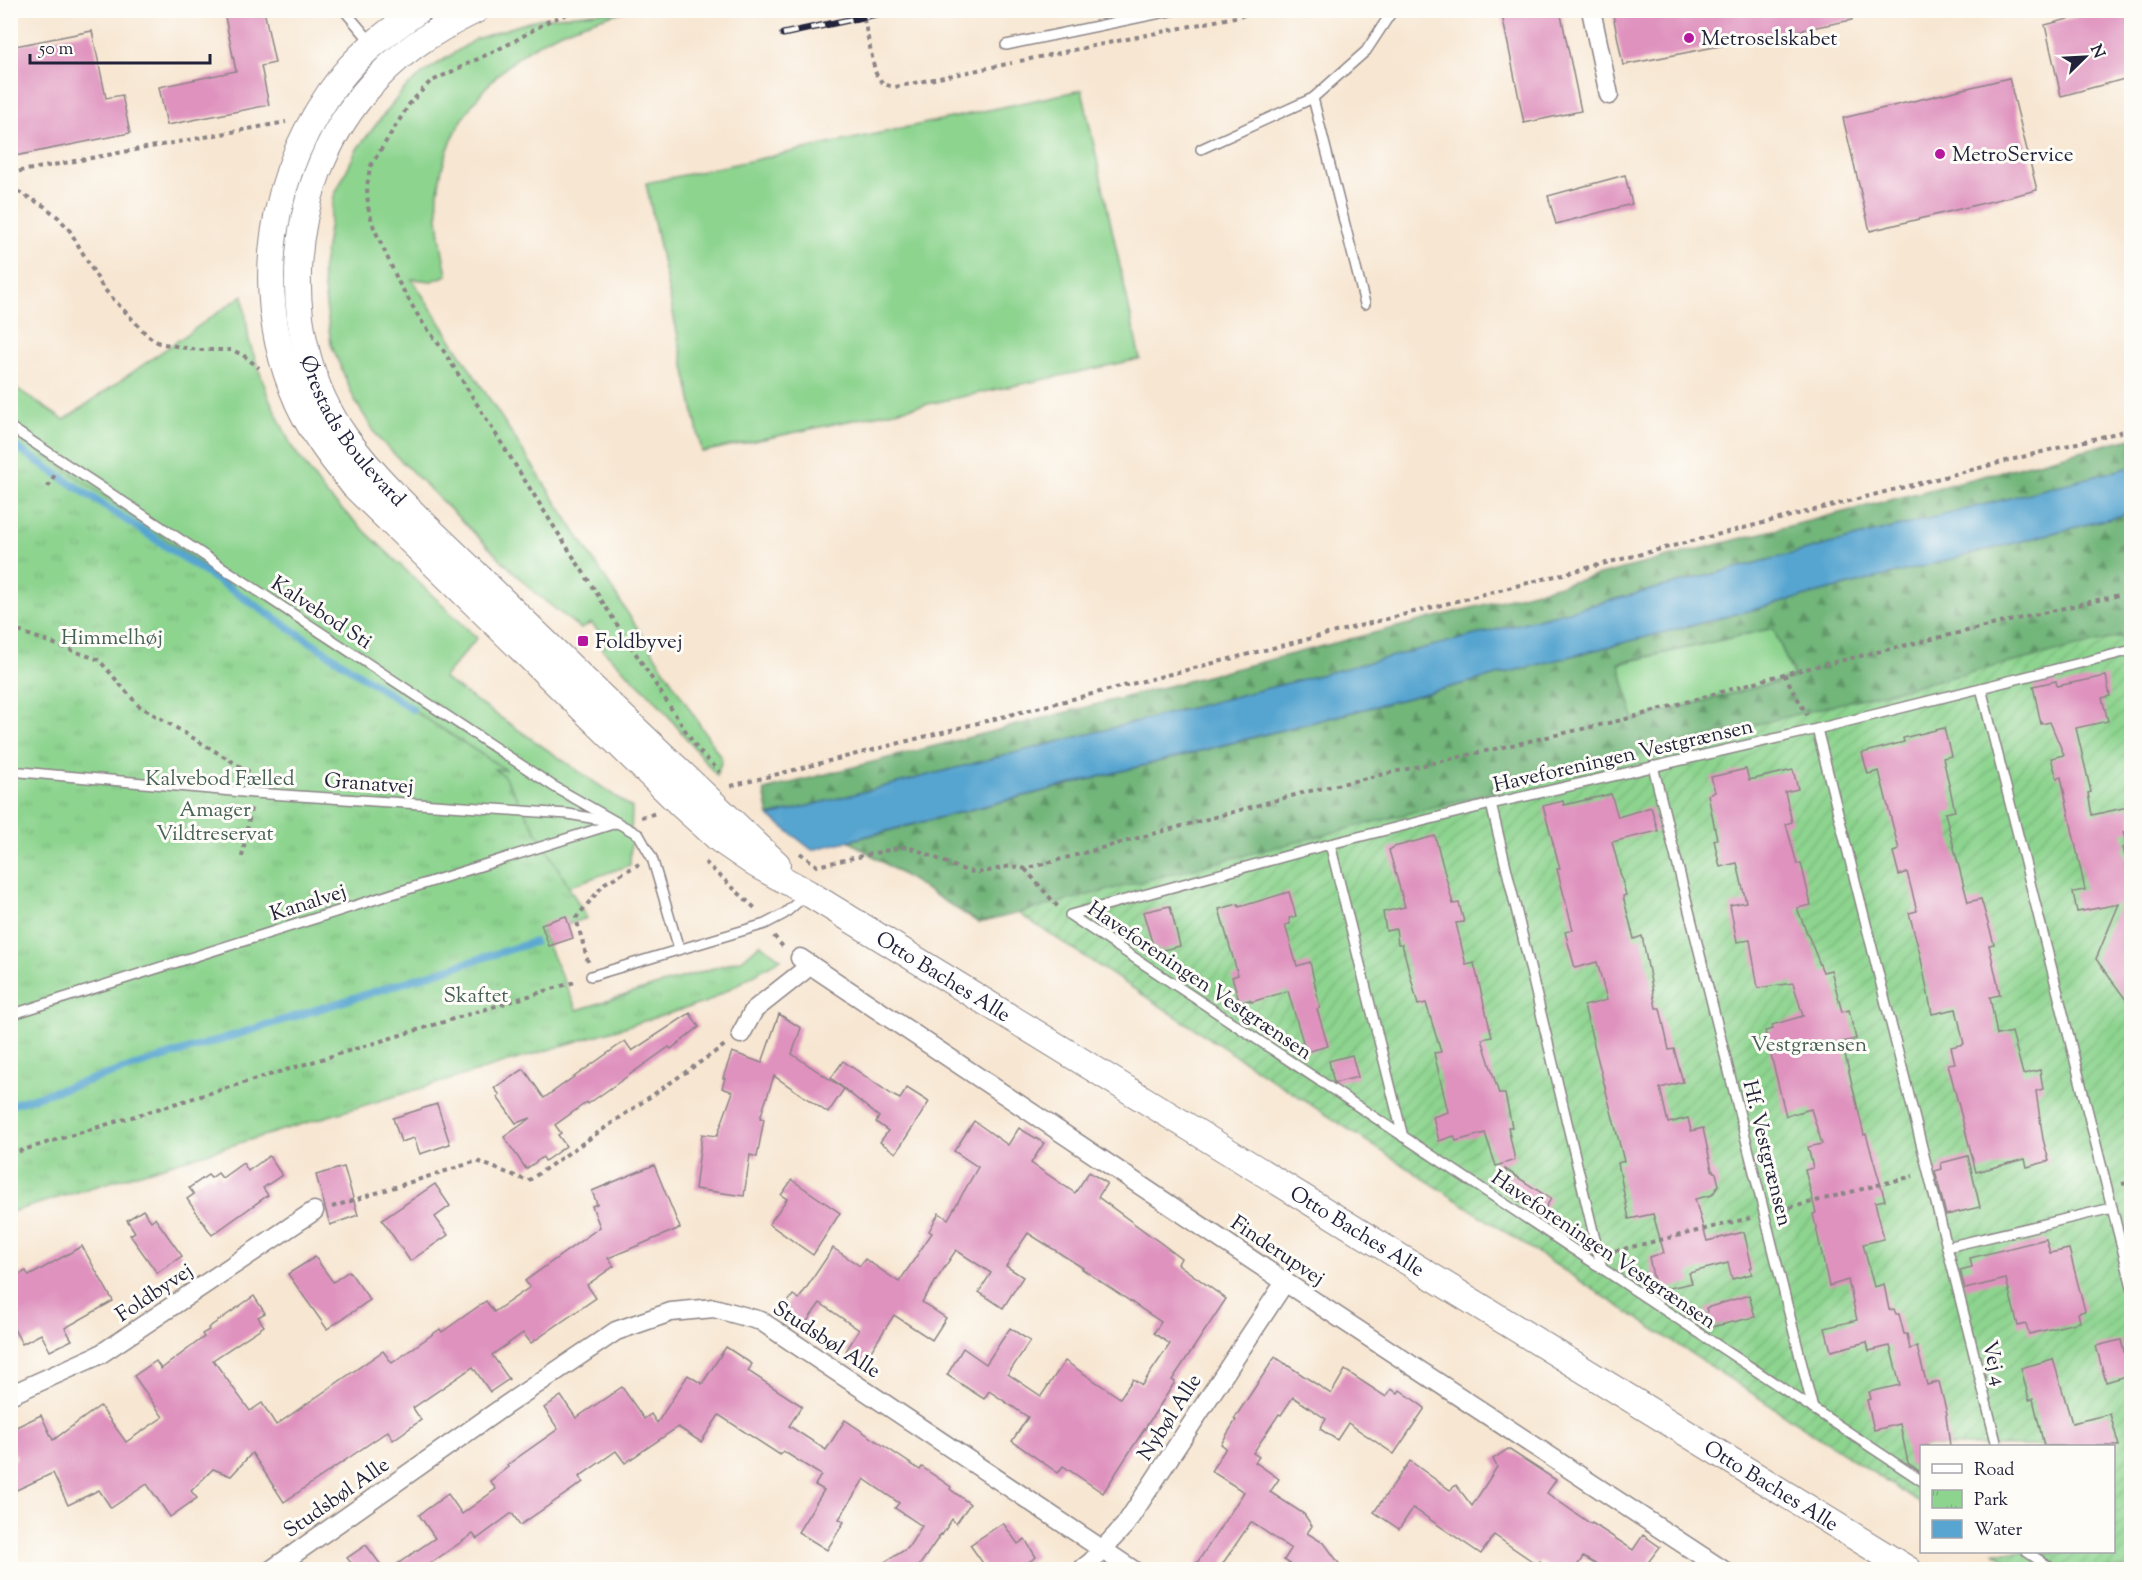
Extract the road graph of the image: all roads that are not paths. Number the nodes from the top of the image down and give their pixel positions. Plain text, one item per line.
1 (344, 10) edge
2 (419, 10) edge
3 (476, 10) edge
4 (1175, 10) edge
5 (1393, 10) edge
6 (1591, 10) edge
7 (373, 45) junction
8 (1006, 45) dead end
9 (1609, 95) dead end
10 (1313, 98) junction
11 (1201, 149) dead end
12 (1365, 304) dead end
13 (10, 428) edge
14 (2132, 650) edge
15 (1982, 688) junction
16 (1817, 729) junction
17 (1653, 766) junction
18 (10, 771) edge
19 (705, 795) joint
20 (680, 804) joint
21 (1491, 804) junction
22 (616, 823) junction
23 (1330, 844) junction
24 (808, 893) junction
25 (679, 949) junction
26 (591, 976) road end
27 (10, 1015) edge
28 (741, 1034) road end
29 (1403, 1137) junction
30 (2112, 1208) junction
31 (314, 1211) road end
32 (1947, 1247) junction
33 (1602, 1269) junction
34 (1285, 1282) junction
35 (2132, 1287) edge
36 (10, 1395) edge
37 (1813, 1409) junction
38 (1997, 1445) edge
39 (1920, 1480) edge
40 (1103, 1549) junction
41 (2030, 1553) edge
42 (271, 1569) edge
43 (1081, 1569) edge
44 (1133, 1569) edge
45 (1723, 1569) edge
46 (1909, 1569) edge
47 (2055, 1569) edge

1 - 7 lane
2 - 7 street, Ørestads Boulevard
3 - 19 street, Ørestads Boulevard
4 - 8 lane
5 - 10 lane
6 - 9 street
7 - 20 street, Ørestads Boulevard
10 - 11 lane
10 - 12 lane
13 - 22 lane, Kalvebod Sti
14 - 15 lane
15 - 16 lane, Haveforeningen Vestgrænsen
15 - 30 lane
16 - 17 lane, Haveforeningen Vestgrænsen
16 - 32 lane
17 - 21 lane, Haveforeningen Vestgrænsen
17 - 37 lane, Hf. Vestgrænsen
18 - 22 lane, Granatvej
19 - 24 street, Otto Baches Alle
20 - 24 street, Otto Baches Alle
21 - 23 lane, Haveforeningen Vestgrænsen
21 - 33 lane
22 - 25 lane, Kalvebod Sti
22 - 27 lane, Kanalvej
23 - 29 lane
23 - 29 lane, Haveforeningen Vestgrænsen
24 - 25 lane
24 - 46 street, Otto Baches Alle
25 - 26 lane
28 - 34 street, Finderupvej
29 - 33 lane, Haveforeningen Vestgrænsen
30 - 32 lane
30 - 35 lane
31 - 36 street, Foldbyvej
32 - 38 lane, Vej 4
33 - 37 lane, Haveforeningen Vestgrænsen
34 - 40 street, Nybøl Alle
34 - 45 street, Finderupvej
37 - 39 lane, Haveforeningen Vestgrænsen
40 - 42 street, Studsbøl Alle
40 - 43 street, Nybøl Alle
40 - 44 street, Studsbøl Alle
41 - 47 lane

